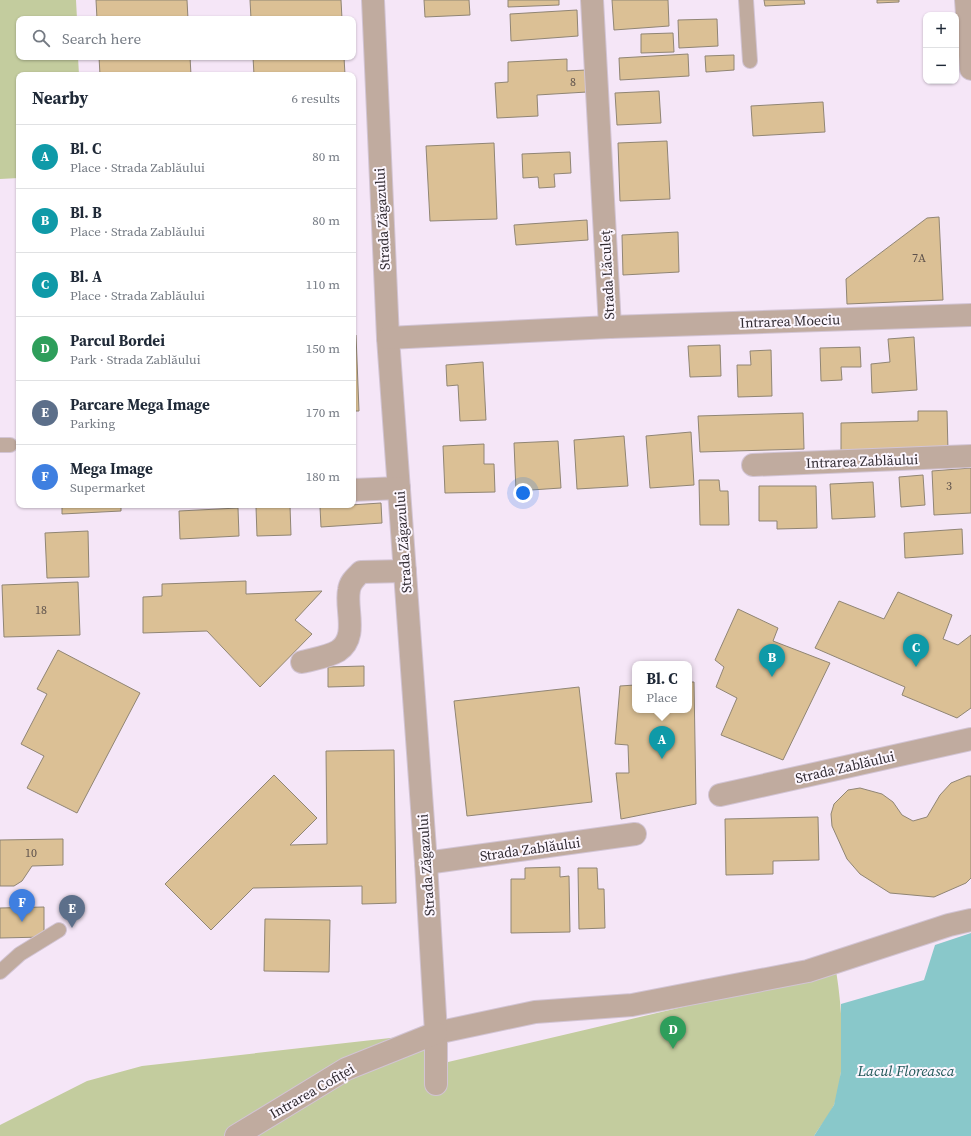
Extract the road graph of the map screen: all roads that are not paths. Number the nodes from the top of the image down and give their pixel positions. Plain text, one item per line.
1 (373, 0) edge
2 (592, 0) edge
3 (746, 0) edge
4 (966, 0) edge
5 (750, 61) dead end
6 (971, 69) edge
7 (971, 315) edge
8 (610, 328) junction
9 (388, 338) junction
10 (971, 456) edge
11 (753, 465) dead end
12 (399, 488) junction
13 (356, 490) edge
14 (405, 571) junction
15 (302, 662) dead end
16 (971, 738) edge
17 (720, 795) dead end
18 (635, 834) dead end
19 (426, 863) junction
20 (971, 920) edge
21 (59, 930) dead end
22 (0, 972) edge
23 (436, 1033) junction
24 (436, 1084) dead end
25 (236, 1136) edge

1 - 9 street, Strada Zăgazului
2 - 8 street, Strada Lăculeț
3 - 5 lane
4 - 6 street
7 - 8 street, Intrarea Moeciu
8 - 9 street, Strada Lăculeț
9 - 12 street, Strada Zăgazului
10 - 11 street, Intrarea Zablăului
12 - 13 street
12 - 14 street, Strada Zăgazului
14 - 15 street
14 - 19 street, Strada Zăgazului
16 - 17 street, Strada Zablăului
18 - 19 street, Strada Zablăului
19 - 23 street, Strada Zăgazului
20 - 23 street, Intrarea Cofiței
21 - 22 lane
23 - 24 street, Strada Zăgazului
23 - 25 street, Intrarea Cofiței

